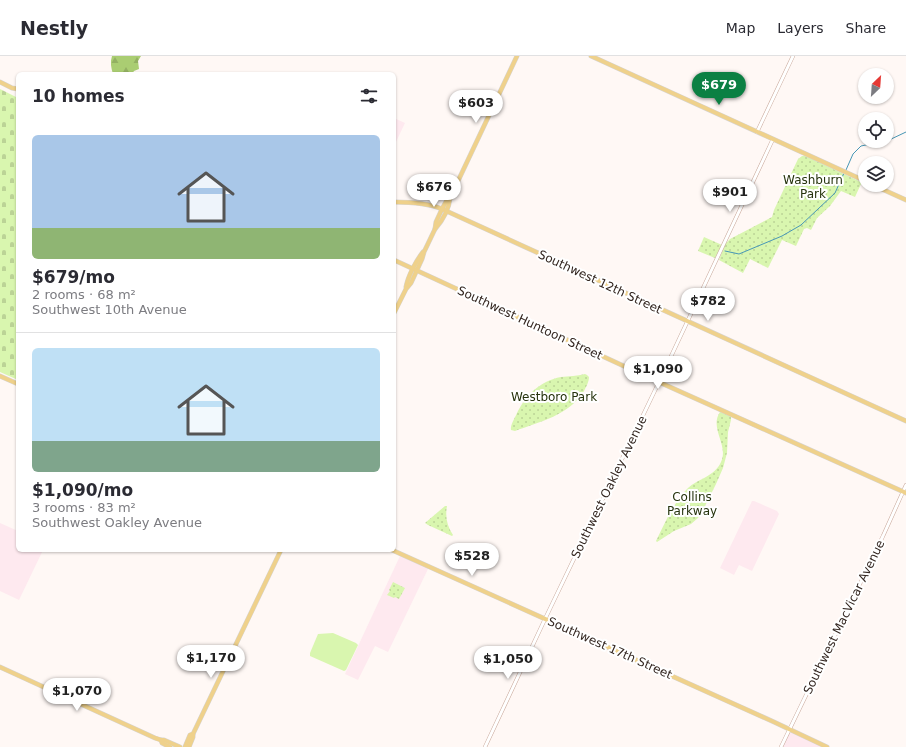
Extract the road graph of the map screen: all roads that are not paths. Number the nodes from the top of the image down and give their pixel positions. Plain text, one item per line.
1 (517, 56) edge
2 (591, 56) edge
3 (792, 56) edge
4 (0, 82) edge
5 (12, 88) junction
6 (16, 88) edge
7 (16, 91) edge
8 (757, 132) junction
9 (773, 139) junction
10 (858, 178) edge
11 (888, 192) edge
12 (906, 200) edge
13 (396, 202) edge
14 (444, 210) junction
15 (396, 261) edge
16 (415, 270) junction
17 (396, 309) edge
18 (688, 321) junction
19 (0, 376) edge
20 (660, 382) junction
21 (16, 383) edge
22 (906, 421) edge
23 (906, 485) edge
24 (905, 493) edge
25 (280, 552) edge
26 (396, 552) edge
27 (545, 619) junction
28 (0, 667) edge
29 (790, 729) junction
30 (193, 734) junction
31 (161, 740) junction
32 (170, 747) edge
33 (180, 747) edge
34 (185, 747) edge
35 (189, 747) edge
36 (485, 747) edge
37 (782, 747) edge
38 (827, 747) edge

1 - 14 main road
2 - 8 main road
3 - 8 street
4 - 5 main road
5 - 6 main road
5 - 7 main road
8 - 9 main road
9 - 10 main road
9 - 18 street, Southwest Oakley Avenue
11 - 12 main road
13 - 14 main road, Southwest 12th Street
14 - 16 main road
14 - 18 main road, Southwest 12th Street
15 - 16 main road, Southwest Huntoon Street
16 - 17 main road
16 - 20 main road, Southwest Huntoon Street
18 - 20 street, Southwest Oakley Avenue
18 - 22 main road, Southwest 12th Street
19 - 21 main road
20 - 24 main road, Southwest Huntoon Street
20 - 27 street, Southwest Oakley Avenue
23 - 24 street, Southwest MacVicar Avenue
24 - 29 street, Southwest MacVicar Avenue
25 - 30 main road
26 - 27 main road, Southwest 17th Street
27 - 29 main road, Southwest 17th Street
27 - 36 street, Southwest Oakley Avenue
28 - 31 main road
29 - 37 street, Southwest MacVicar Avenue
29 - 38 main road, Southwest 17th Street
30 - 34 main road
30 - 35 main road
31 - 32 main road
31 - 33 main road

